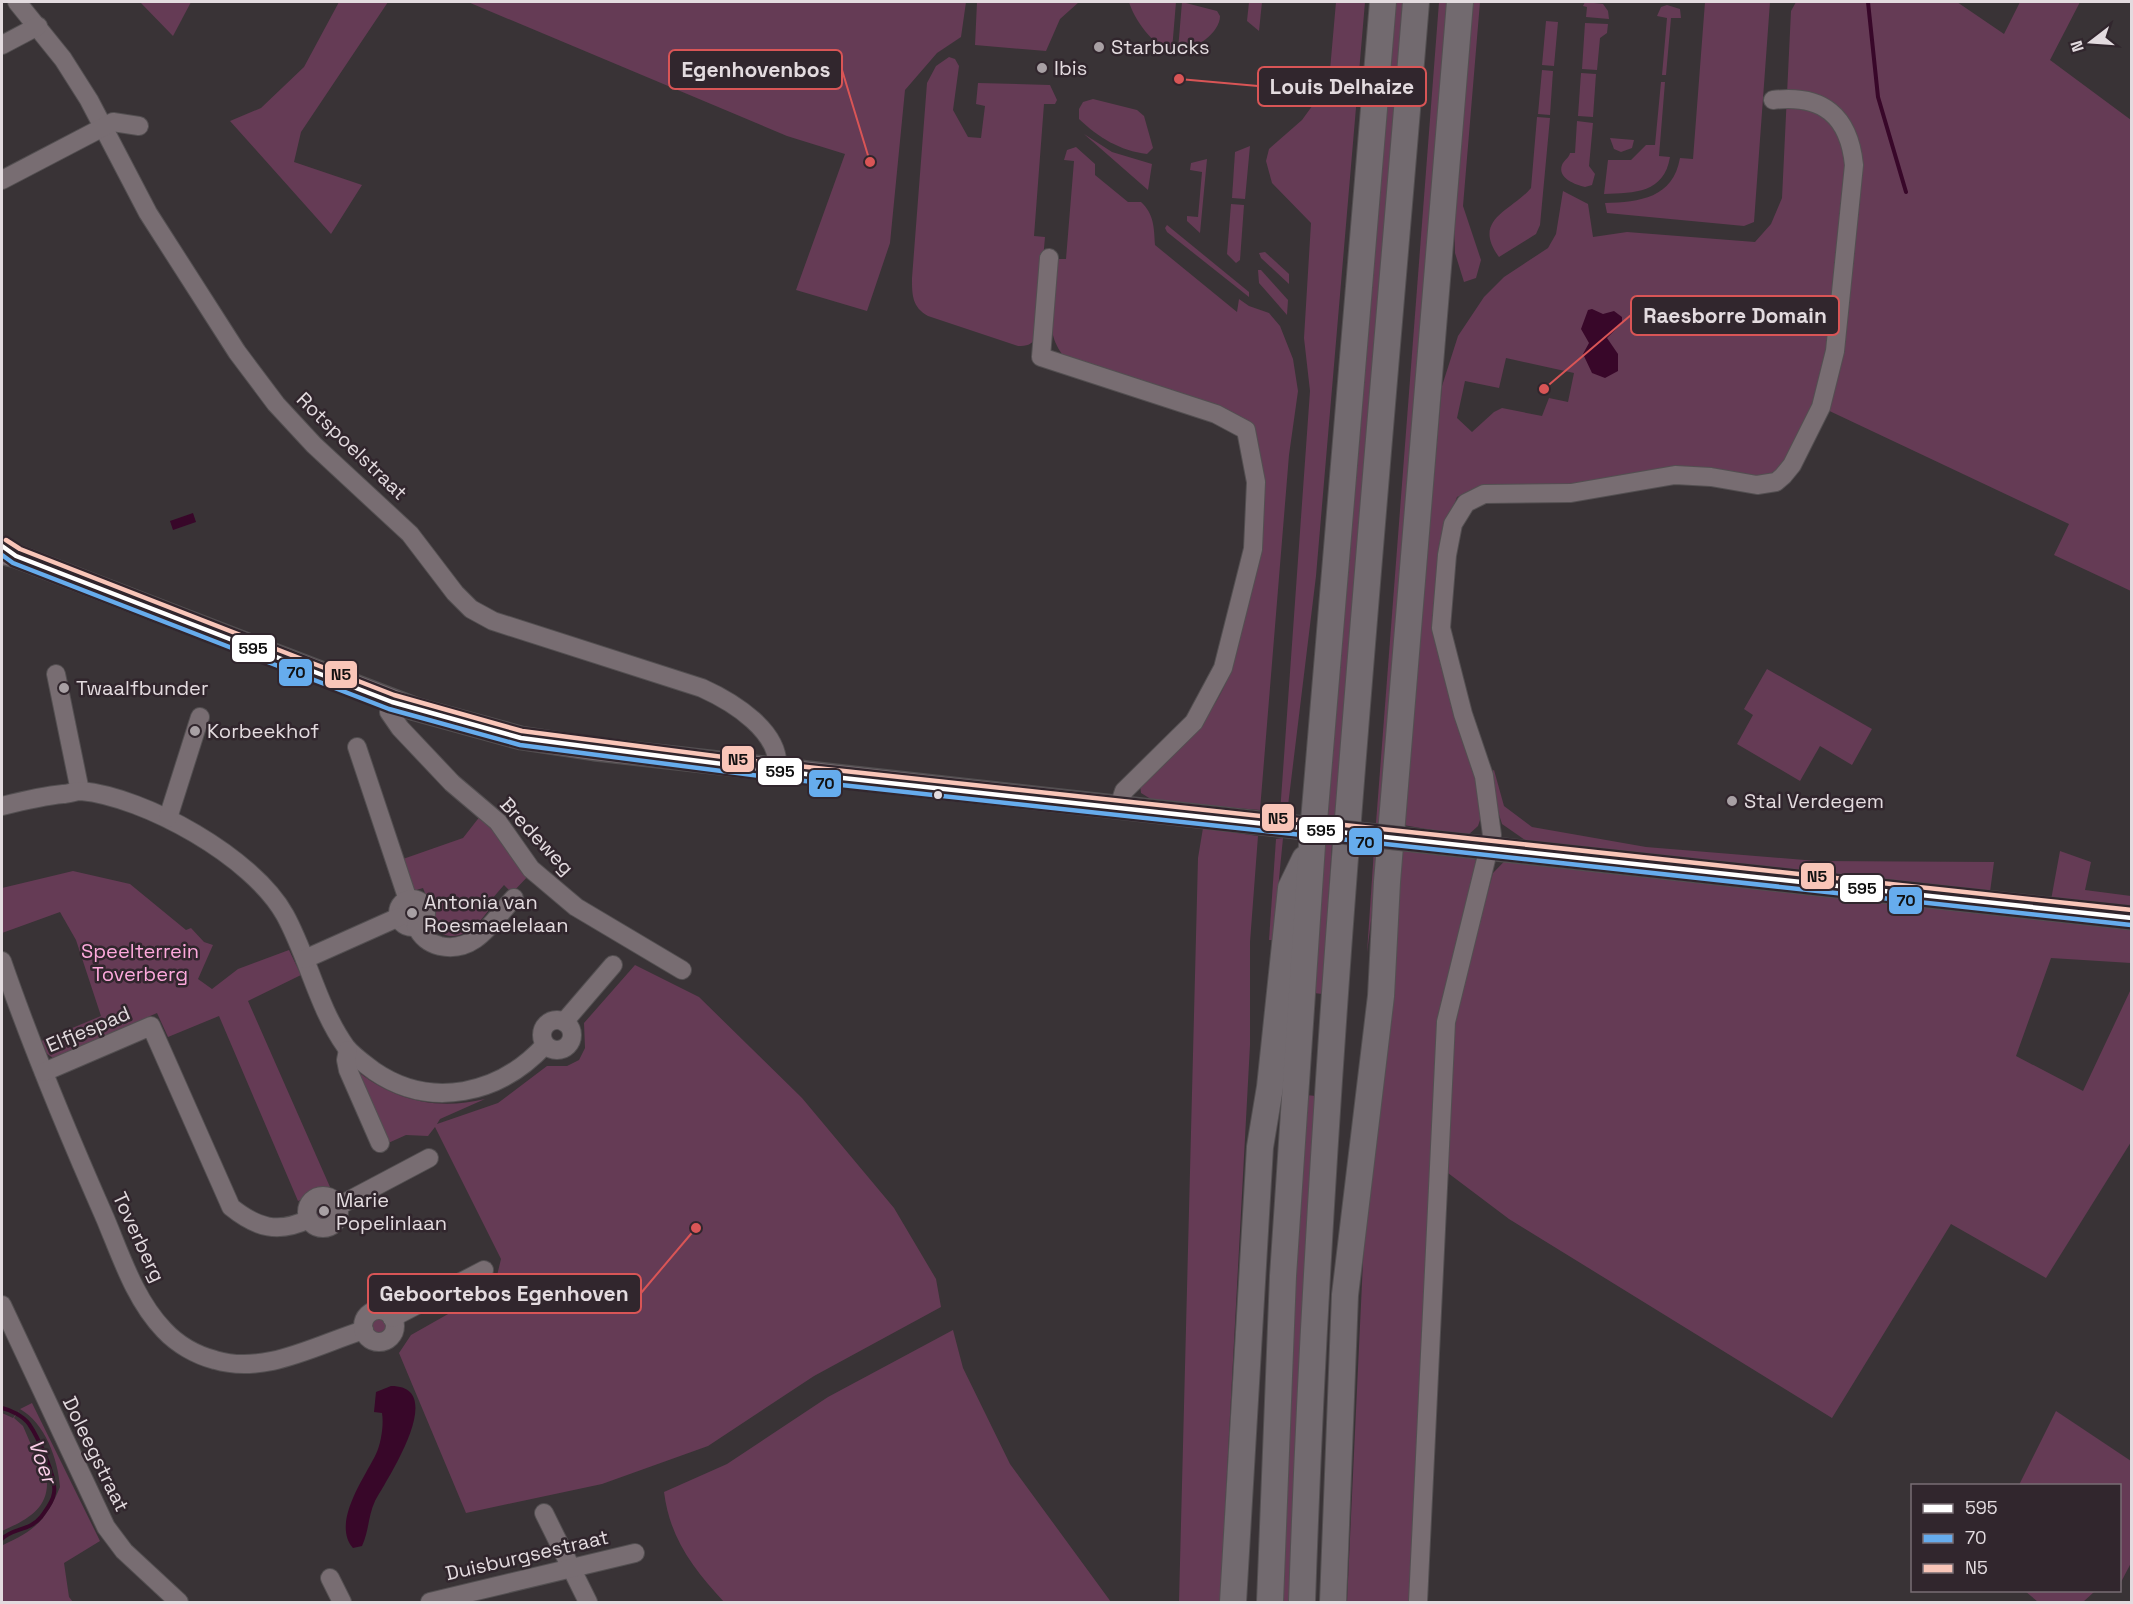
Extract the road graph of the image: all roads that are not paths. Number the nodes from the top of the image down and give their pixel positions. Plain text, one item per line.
1 (17, 2) edge
2 (1383, 2) edge
3 (1416, 2) edge
4 (1460, 2) edge
5 (38, 26) junction
6 (2, 45) edge
7 (1773, 100) dead end
8 (140, 126) dead end
9 (102, 127) junction
10 (2, 180) edge
11 (1049, 258) dead end
12 (6, 552) edge
13 (56, 674) dead end
14 (392, 702) junction
15 (200, 717) dead end
16 (357, 747) dead end
17 (777, 770) junction
18 (80, 791) junction
19 (1122, 797) dead end
20 (2, 806) edge
21 (168, 818) junction
22 (1312, 845) junction
23 (1488, 848) junction
24 (1387, 882) junction
25 (514, 898) dead end
26 (408, 900) junction
27 (399, 917) junction
28 (2132, 918) edge
29 (416, 926) junction
30 (305, 959) junction
31 (2, 961) edge
32 (613, 965) dead end
33 (682, 970) dead end
34 (348, 1050) junction
35 (44, 1072) junction
36 (380, 1143) dead end
37 (429, 1158) dead end
38 (1317, 1251) junction
39 (484, 1270) dead end
40 (2, 1305) edge
41 (1243, 1472) junction
42 (544, 1513) dead end
43 (635, 1553) dead end
44 (571, 1567) junction
45 (330, 1578) dead end
46 (179, 1602) edge
47 (342, 1602) edge
48 (430, 1602) edge
49 (588, 1602) edge
50 (1233, 1602) edge
51 (1269, 1602) edge
52 (1302, 1602) edge
53 (1333, 1602) edge
54 (1418, 1602) edge

1 - 5 street, Rotspoelstraat
2 - 22 highway
3 - 38 highway
4 - 24 highway
5 - 6 street
5 - 9 street, Rotspoelstraat
7 - 23 street
8 - 9 street
9 - 10 street
9 - 17 street, Rotspoelstraat
11 - 19 street
12 - 14 main road
13 - 18 street
14 - 17 main road
14 - 33 street, Bredeweg
15 - 21 street
16 - 26 street
17 - 23 main road, bridge
18 - 20 street
18 - 21 street
21 - 30 street
22 - 41 highway
22 - 51 highway
23 - 28 main road
23 - 54 street
24 - 38 highway
24 - 53 highway
25 - 29 street
26 - 27 street
26 - 29 street
27 - 29 street
27 - 30 street
30 - 34 street
31 - 35 street, Toverberg
32 - 34 street
34 - 36 street
35 - 37 street, Elfjespad
35 - 39 street, Toverberg
38 - 52 highway
40 - 46 street, Doleegstraat
41 - 50 highway
41 - 51 highway
42 - 44 street
43 - 44 street, Duisburgsestraat
44 - 48 street, Duisburgsestraat
44 - 49 street
45 - 47 street

